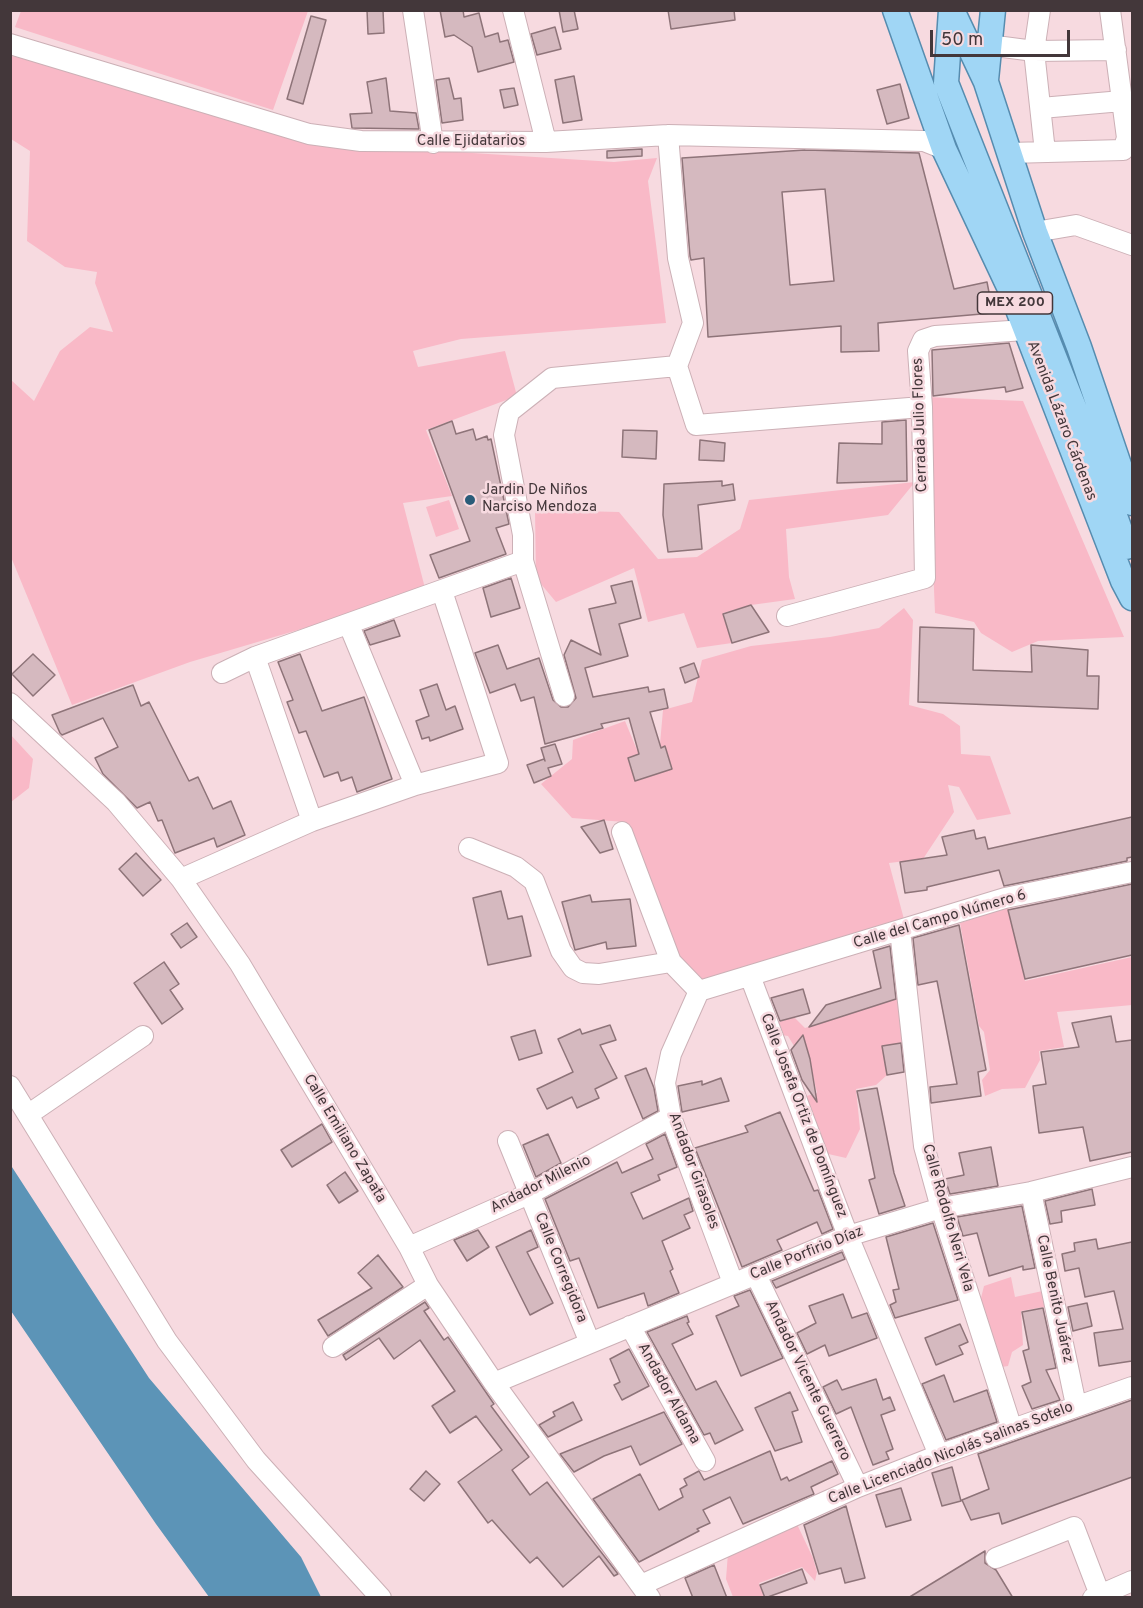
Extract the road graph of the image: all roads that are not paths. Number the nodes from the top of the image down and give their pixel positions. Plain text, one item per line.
1 (413, 10) edge
2 (513, 10) edge
3 (895, 10) edge
4 (951, 10) edge
5 (993, 10) edge
6 (1040, 10) edge
7 (1110, 10) edge
8 (10, 44) edge
9 (988, 45) junction
10 (1116, 50) junction
11 (1034, 51) junction
12 (986, 82) junction
13 (1122, 101) junction
14 (1041, 108) junction
15 (668, 135) junction
16 (546, 142) junction
17 (433, 143) junction
18 (944, 148) junction
19 (1045, 152) junction
20 (1009, 153) junction
21 (1035, 232) junction
22 (1132, 245) edge
23 (1025, 330) junction
24 (677, 366) junction
25 (922, 408) junction
26 (1132, 503) edge
27 (523, 561) junction
28 (1132, 568) edge
29 (442, 591) junction
30 (1132, 598) edge
31 (787, 616) dead end
32 (349, 625) junction
33 (255, 657) junction
34 (222, 673) dead end
35 (564, 696) dead end
36 (10, 703) edge
37 (415, 785) junction
38 (312, 821) junction
39 (622, 832) dead end
40 (469, 848) dead end
41 (1132, 872) edge
42 (181, 879) junction
43 (900, 930) junction
44 (671, 962) junction
45 (750, 976) junction
46 (699, 991) junction
47 (144, 1036) dead end
48 (10, 1086) edge
49 (29, 1114) junction
50 (672, 1117) junction
51 (508, 1141) dead end
52 (1132, 1167) edge
53 (1031, 1192) junction
54 (531, 1193) junction
55 (940, 1208) junction
56 (848, 1236) junction
57 (408, 1247) junction
58 (756, 1275) junction
59 (733, 1283) junction
60 (428, 1285) junction
61 (630, 1326) junction
62 (590, 1343) junction
63 (333, 1347) dead end
64 (494, 1383) junction
65 (1132, 1387) edge
66 (1076, 1406) junction
67 (1012, 1429) junction
68 (939, 1455) junction
69 (705, 1461) dead end
70 (858, 1487) junction
71 (996, 1558) dead end
72 (1132, 1581) edge
73 (645, 1591) edge
74 (1097, 1596) edge
75 (381, 1598) edge

1 - 17 street
2 - 16 street
3 - 18 main road, Avenida Lázaro Cárdenas / MEX 200
4 - 12 main road, MEX 200
4 - 28 main road, Avenida Lázaro Cárdenas / MEX 200
5 - 9 main road, MEX 200
6 - 11 street
7 - 10 street
8 - 17 street, Calle Ejidatarios
9 - 11 street
9 - 12 main road, MEX 200
10 - 11 street
10 - 13 street
11 - 14 street
12 - 20 main road, MEX 200
13 - 14 street
13 - 19 street
14 - 19 street
15 - 16 street, Calle Ejidatarios
15 - 18 street, Calle Ejidatarios
15 - 24 street
16 - 17 street, Calle Ejidatarios
18 - 23 main road, Avenida Lázaro Cárdenas / MEX 200
19 - 20 street
20 - 21 main road, MEX 200
21 - 22 street
21 - 26 main road, MEX 200
23 - 25 street, Cerrada Julio Flores
23 - 30 main road, Avenida Lázaro Cárdenas / MEX 200
24 - 25 street
24 - 27 street
25 - 31 street, Cerrada Julio Flores
27 - 29 street
27 - 35 street
29 - 32 street
29 - 37 street
32 - 33 street
32 - 37 street
33 - 34 street
33 - 38 street
36 - 42 street, Calle Emiliano Zapata
37 - 38 street
38 - 42 street
39 - 44 street
40 - 44 street
41 - 43 street, Calle del Campo Número 6
42 - 57 street, Calle Emiliano Zapata
43 - 45 street, Calle del Campo Número 6
43 - 55 street, Calle Rodolfo Neri Vela
44 - 46 street
45 - 46 street, Calle del Campo Número 6
45 - 56 street, Calle Josefa Ortiz de Domínguez
46 - 50 street, Andador Girasoles
47 - 49 street
48 - 49 street
49 - 75 street
50 - 54 street, Andador Milenio
50 - 59 street, Andador Girasoles
51 - 54 street, Calle Corregidora
52 - 53 street, Calle Porfirio Díaz
53 - 55 street, Calle Porfirio Díaz
53 - 66 street, Calle Benito Juárez
54 - 57 street, Andador Milenio
54 - 62 street, Calle Corregidora
55 - 56 street, Calle Porfirio Díaz
55 - 67 street, Calle Rodolfo Neri Vela
56 - 58 street, Calle Porfirio Díaz
56 - 68 street, Calle Josefa Ortiz de Domínguez
57 - 60 street, Calle Emiliano Zapata
58 - 59 street, Calle Porfirio Díaz
58 - 70 street, Andador Vicente Guerrero
59 - 61 street, Calle Porfirio Díaz
60 - 63 street
60 - 64 street, Calle Emiliano Zapata
61 - 62 street, Calle Porfirio Díaz
61 - 69 street, Andador Aldama
62 - 64 street, Calle Porfirio Díaz
64 - 73 street, Calle Emiliano Zapata
65 - 66 street, Calle Licenciado Nicolás Salinas Sotelo
66 - 67 street, Calle Licenciado Nicolás Salinas Sotelo
67 - 68 street, Calle Licenciado Nicolás Salinas Sotelo
68 - 70 street, Calle Licenciado Nicolás Salinas Sotelo
70 - 73 street, Calle Licenciado Nicolás Salinas Sotelo
71 - 74 street
72 - 74 street

